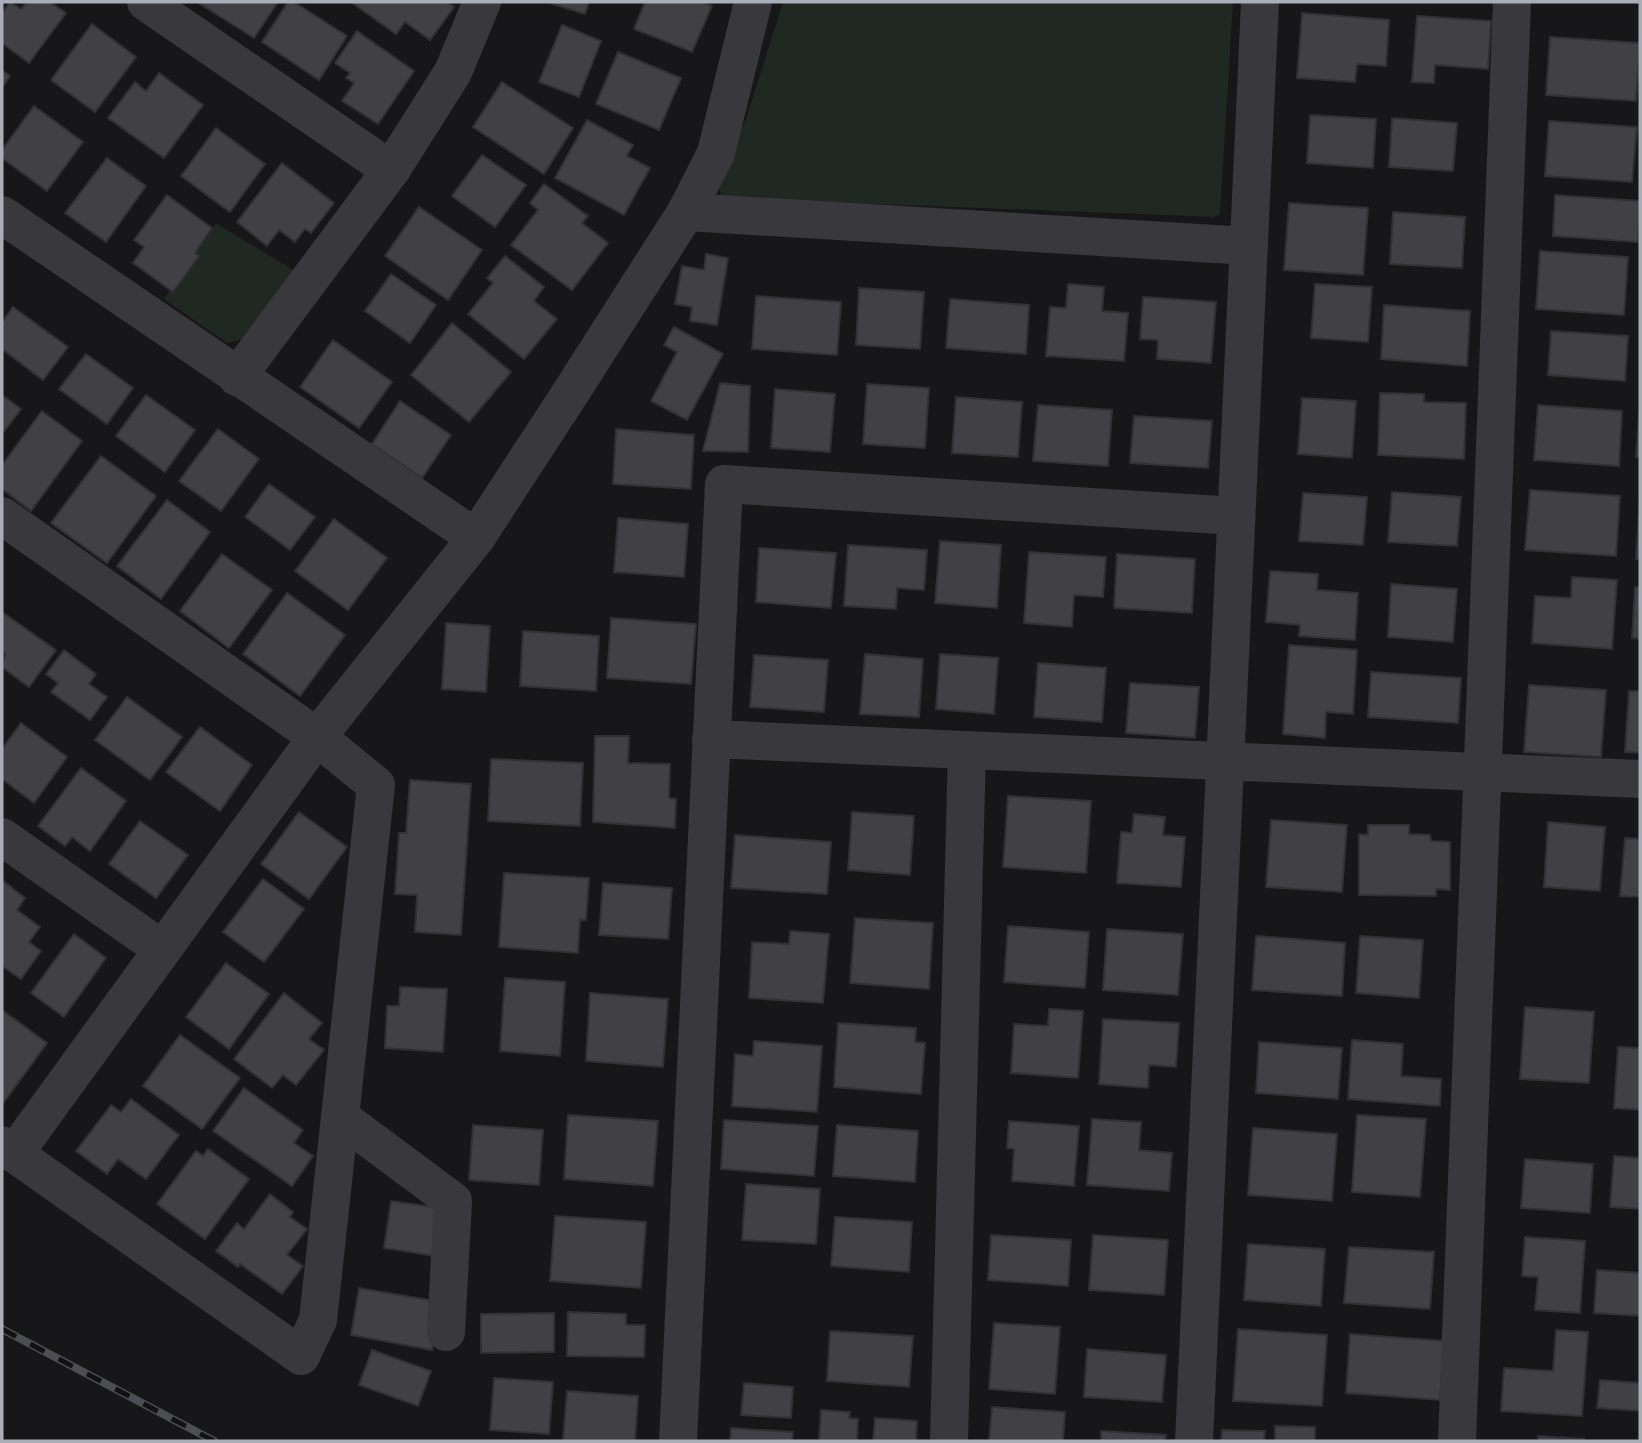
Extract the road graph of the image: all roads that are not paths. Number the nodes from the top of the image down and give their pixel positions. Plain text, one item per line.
1 (146, 2) edge
2 (482, 2) edge
3 (753, 2) edge
4 (1260, 2) edge
5 (1512, 2) edge
6 (391, 170) junction
7 (686, 212) junction
8 (2, 215) edge
9 (1249, 246) junction
10 (237, 377) junction
11 (2, 516) edge
12 (1236, 516) junction
13 (476, 538) junction
14 (317, 737) junction
15 (711, 739) junction
16 (967, 750) junction
17 (1225, 760) junction
18 (1482, 772) junction
19 (1640, 779) edge
20 (2, 837) edge
21 (162, 948) junction
22 (340, 1117) junction
23 (8, 1149) edge
24 (446, 1332) dead end
25 (678, 1441) edge
26 (949, 1441) edge
27 (1194, 1441) edge
28 (1457, 1441) edge

1 - 6 street
2 - 6 street
3 - 7 street
4 - 9 street
5 - 18 street
6 - 10 street
7 - 9 street
7 - 13 street
8 - 10 street
9 - 12 street
10 - 13 street
11 - 14 street
12 - 15 street
12 - 17 street
13 - 14 street
14 - 21 street
14 - 22 street
15 - 16 street
15 - 25 street
16 - 17 street
16 - 26 street
17 - 18 street
17 - 27 street
18 - 19 street
18 - 28 street
20 - 21 street
21 - 23 street
22 - 23 street
22 - 24 street

